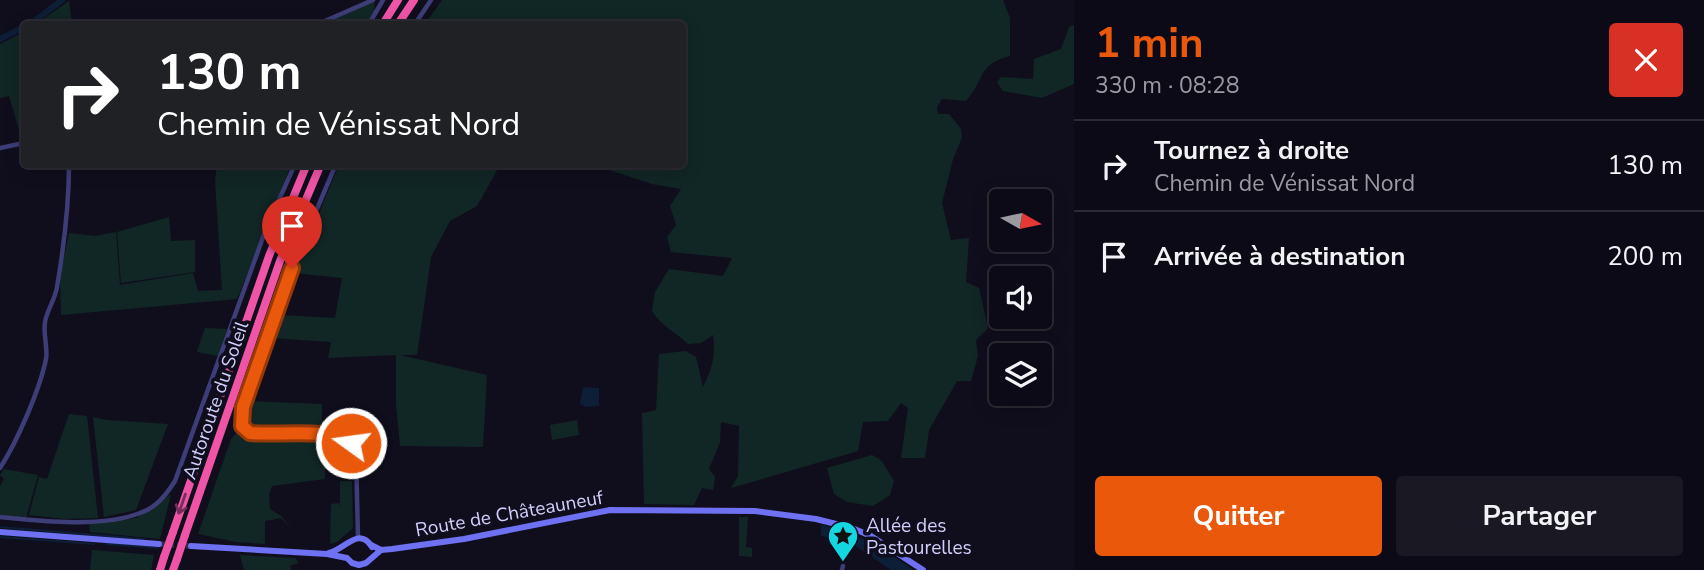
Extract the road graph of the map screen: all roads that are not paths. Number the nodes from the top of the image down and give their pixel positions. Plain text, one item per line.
1 (373, 0) edge
2 (383, 0) edge
3 (398, 0) edge
4 (414, 0) edge
5 (431, 0) edge
6 (325, 21) edge
7 (371, 21) edge
8 (385, 21) edge
9 (400, 21) edge
10 (417, 21) edge
11 (21, 144) edge
12 (0, 148) edge
13 (69, 168) edge
14 (293, 168) edge
15 (305, 168) edge
16 (319, 168) edge
17 (335, 168) edge
18 (0, 468) edge
19 (0, 517) edge
20 (0, 532) edge
21 (358, 537) junction
22 (159, 544) tunnel mouth
23 (371, 545) junction
24 (346, 546) junction
25 (191, 547) tunnel mouth
26 (381, 550) junction
27 (327, 554) junction
28 (371, 557) junction
29 (347, 558) junction
30 (160, 570) edge
31 (173, 570) edge
32 (923, 570) edge

1 - 6 street
2 - 7 street
3 - 8 highway
4 - 9 highway
5 - 10 street
11 - 12 street
13 - 18 street
14 - 19 street
15 -> 30 highway, Autoroute du Soleil, bridge
16 - 31 highway, Autoroute du Soleil, bridge
17 - 21 street
20 - 22 main road
21 - 23 main road
21 - 24 main road
23 - 26 main road
23 - 28 main road
24 - 27 main road
24 - 29 main road
25 - 27 main road
26 - 28 main road, Route de Châteauneuf
26 - 32 main road, Route de Châteauneuf
27 - 29 main road
28 - 29 main road

